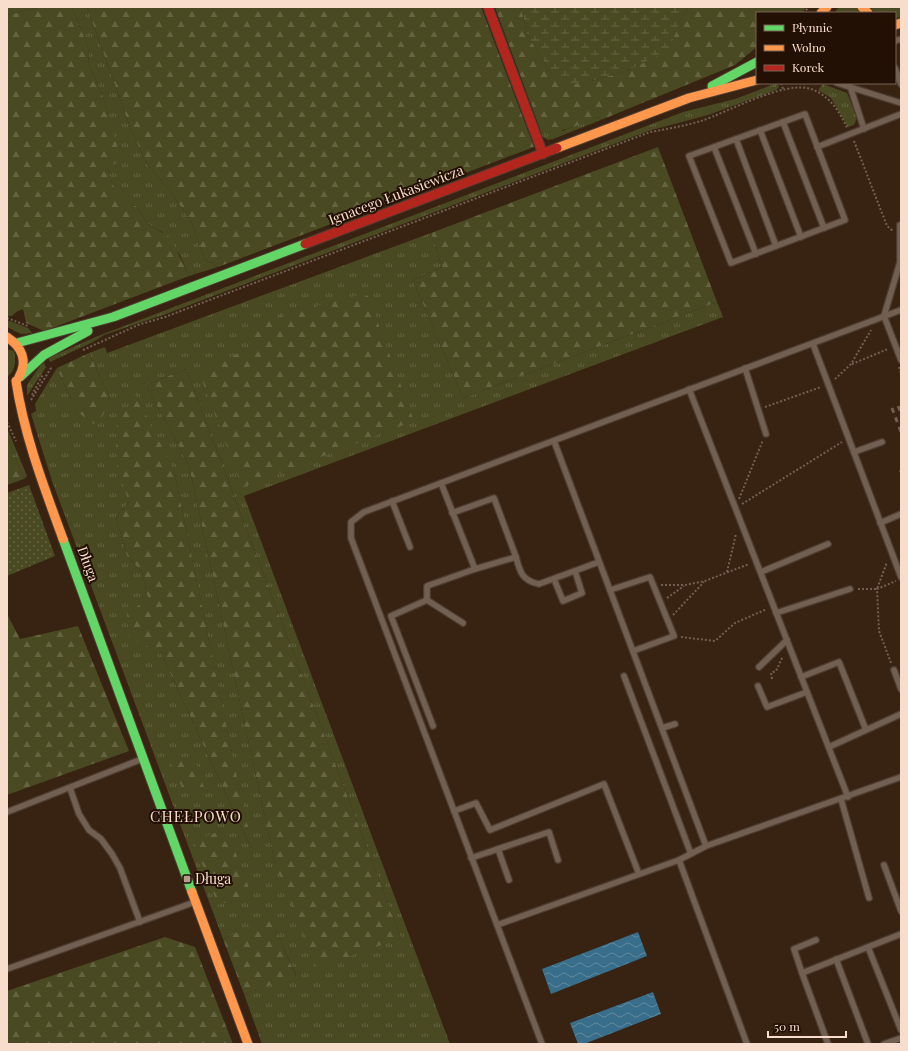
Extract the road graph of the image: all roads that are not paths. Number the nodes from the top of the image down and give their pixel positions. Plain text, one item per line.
1 (488, 7) edge
2 (756, 63) edge
3 (896, 71) edge
4 (756, 80) edge
5 (901, 84) edge
6 (849, 85) edge
7 (689, 98) junction
8 (901, 104) edge
9 (901, 114) edge
10 (783, 122) junction
11 (864, 129) junction
12 (760, 130) junction
13 (736, 139) junction
14 (714, 147) junction
15 (817, 147) junction
16 (543, 154) junction
17 (900, 225) dead end
18 (824, 228) junction
19 (801, 237) junction
20 (776, 246) junction
21 (756, 254) junction
22 (901, 310) edge
23 (884, 316) junction
24 (113, 317) junction
25 (7, 337) edge
26 (17, 343) junction
27 (813, 344) junction
28 (899, 360) edge
29 (745, 368) junction
30 (18, 379) junction
31 (7, 386) edge
32 (689, 389) junction
33 (14, 418) dead end
34 (766, 434) road end
35 (554, 441) junction
36 (882, 442) dead end
37 (854, 452) junction
38 (41, 478) junction
39 (440, 483) junction
40 (392, 502) junction
41 (452, 513) junction
42 (901, 514) edge
43 (880, 523) junction
44 (828, 544) dead end
45 (410, 547) dead end
46 (516, 557) junction
47 (599, 562) junction
48 (475, 570) junction
49 (575, 571) junction
50 (761, 572) junction
51 (901, 578) edge
52 (554, 579) junction
53 (850, 589) road end
54 (610, 590) junction
55 (427, 600) junction
56 (776, 613) junction
57 (463, 623) dead end
58 (788, 642) junction
59 (633, 651) junction
60 (759, 667) dead end
61 (894, 670) road end
62 (624, 676) dead end
63 (801, 677) junction
64 (758, 686) dead end
65 (901, 689) edge
66 (808, 692) junction
67 (901, 714) edge
68 (675, 724) dead end
69 (433, 726) dead end
70 (662, 728) junction
71 (866, 730) junction
72 (829, 747) junction
73 (144, 758) junction
74 (901, 777) edge
75 (70, 788) junction
76 (848, 797) junction
77 (841, 799) junction
78 (454, 811) junction
79 (7, 812) edge
80 (706, 846) junction
81 (498, 849) junction
82 (691, 854) junction
83 (472, 858) junction
84 (558, 860) dead end
85 (679, 860) junction
86 (884, 865) dead end
87 (640, 874) junction
88 (509, 880) dead end
89 (869, 898) dead end
90 (196, 902) junction
91 (901, 911) edge
92 (140, 922) junction
93 (496, 926) junction
94 (901, 934) edge
95 (816, 940) dead end
96 (868, 947) junction
97 (836, 959) junction
98 (7, 969) edge
99 (802, 973) junction
100 (901, 1030) edge
101 (899, 1040) edge
102 (248, 1044) edge
103 (542, 1044) edge
104 (746, 1044) edge
105 (828, 1044) edge
106 (868, 1044) edge
107 (884, 1044) edge

1 - 16 main road
2 - 7 main road, Ignacego Łukasiewicza
3 - 5 lane
4 - 7 main road, Ignacego Łukasiewicza
6 - 8 lane
6 - 11 lane
7 - 16 main road, Ignacego Łukasiewicza
9 - 11 lane
10 - 12 lane
10 - 15 lane
10 - 18 lane
11 - 15 lane
12 - 13 lane
12 - 19 lane
13 - 14 lane
13 - 20 lane
14 - 21 lane
14 - 21 lane
15 - 18 lane
16 - 24 main road, Ignacego Łukasiewicza
17 - 23 lane
18 - 19 lane
19 - 20 lane
20 - 21 lane
22 - 23 lane
23 - 27 lane
23 - 28 lane
24 - 26 main road, Ignacego Łukasiewicza
24 - 30 main road, Ignacego Łukasiewicza
25 - 26 main road
26 - 30 main road
27 - 29 lane
27 - 37 lane
29 - 32 lane
29 - 34 lane
30 - 31 main road, Ignacego Łukasiewicza
30 - 38 main road, Długa
32 - 35 lane
32 - 50 lane
33 - 38 main road, Długa
35 - 39 lane
35 - 47 lane
36 - 37 lane
37 - 43 lane
38 - 73 main road, Długa
39 - 40 lane
39 - 41 lane
40 - 45 lane
40 - 78 lane
41 - 46 lane
41 - 48 lane
42 - 43 lane
43 - 51 lane
44 - 50 lane
46 - 48 lane
46 - 52 lane
47 - 49 lane
47 - 54 lane
48 - 55 lane
49 - 52 lane
49 - 52 lane
50 - 56 lane
53 - 56 lane
54 - 59 lane
54 - 59 lane
55 - 57 lane
55 - 69 lane
56 - 58 lane
58 - 60 lane
58 - 63 lane
59 - 70 lane
61 - 65 lane
62 - 82 lane
63 - 66 lane
63 - 71 lane
64 - 66 lane
66 - 72 lane
67 - 71 lane
68 - 70 lane
70 - 80 lane
71 - 72 lane
72 - 76 lane
73 - 75 lane
73 - 90 main road, Długa
74 - 76 lane
75 - 79 lane
75 - 92 lane
76 - 77 lane
77 - 80 lane
77 - 89 lane
78 - 83 lane
78 - 87 lane
80 - 82 lane
81 - 83 lane
81 - 84 lane
81 - 88 lane
82 - 85 lane
83 - 93 lane
85 - 87 lane
85 - 104 lane
86 - 91 lane
87 - 93 lane
90 - 92 lane
90 - 102 main road, Długa
92 - 98 lane
93 - 103 lane
94 - 96 lane
95 - 99 lane
96 - 97 lane
96 - 100 lane
97 - 99 lane
97 - 106 lane
99 - 105 lane
101 - 107 lane

